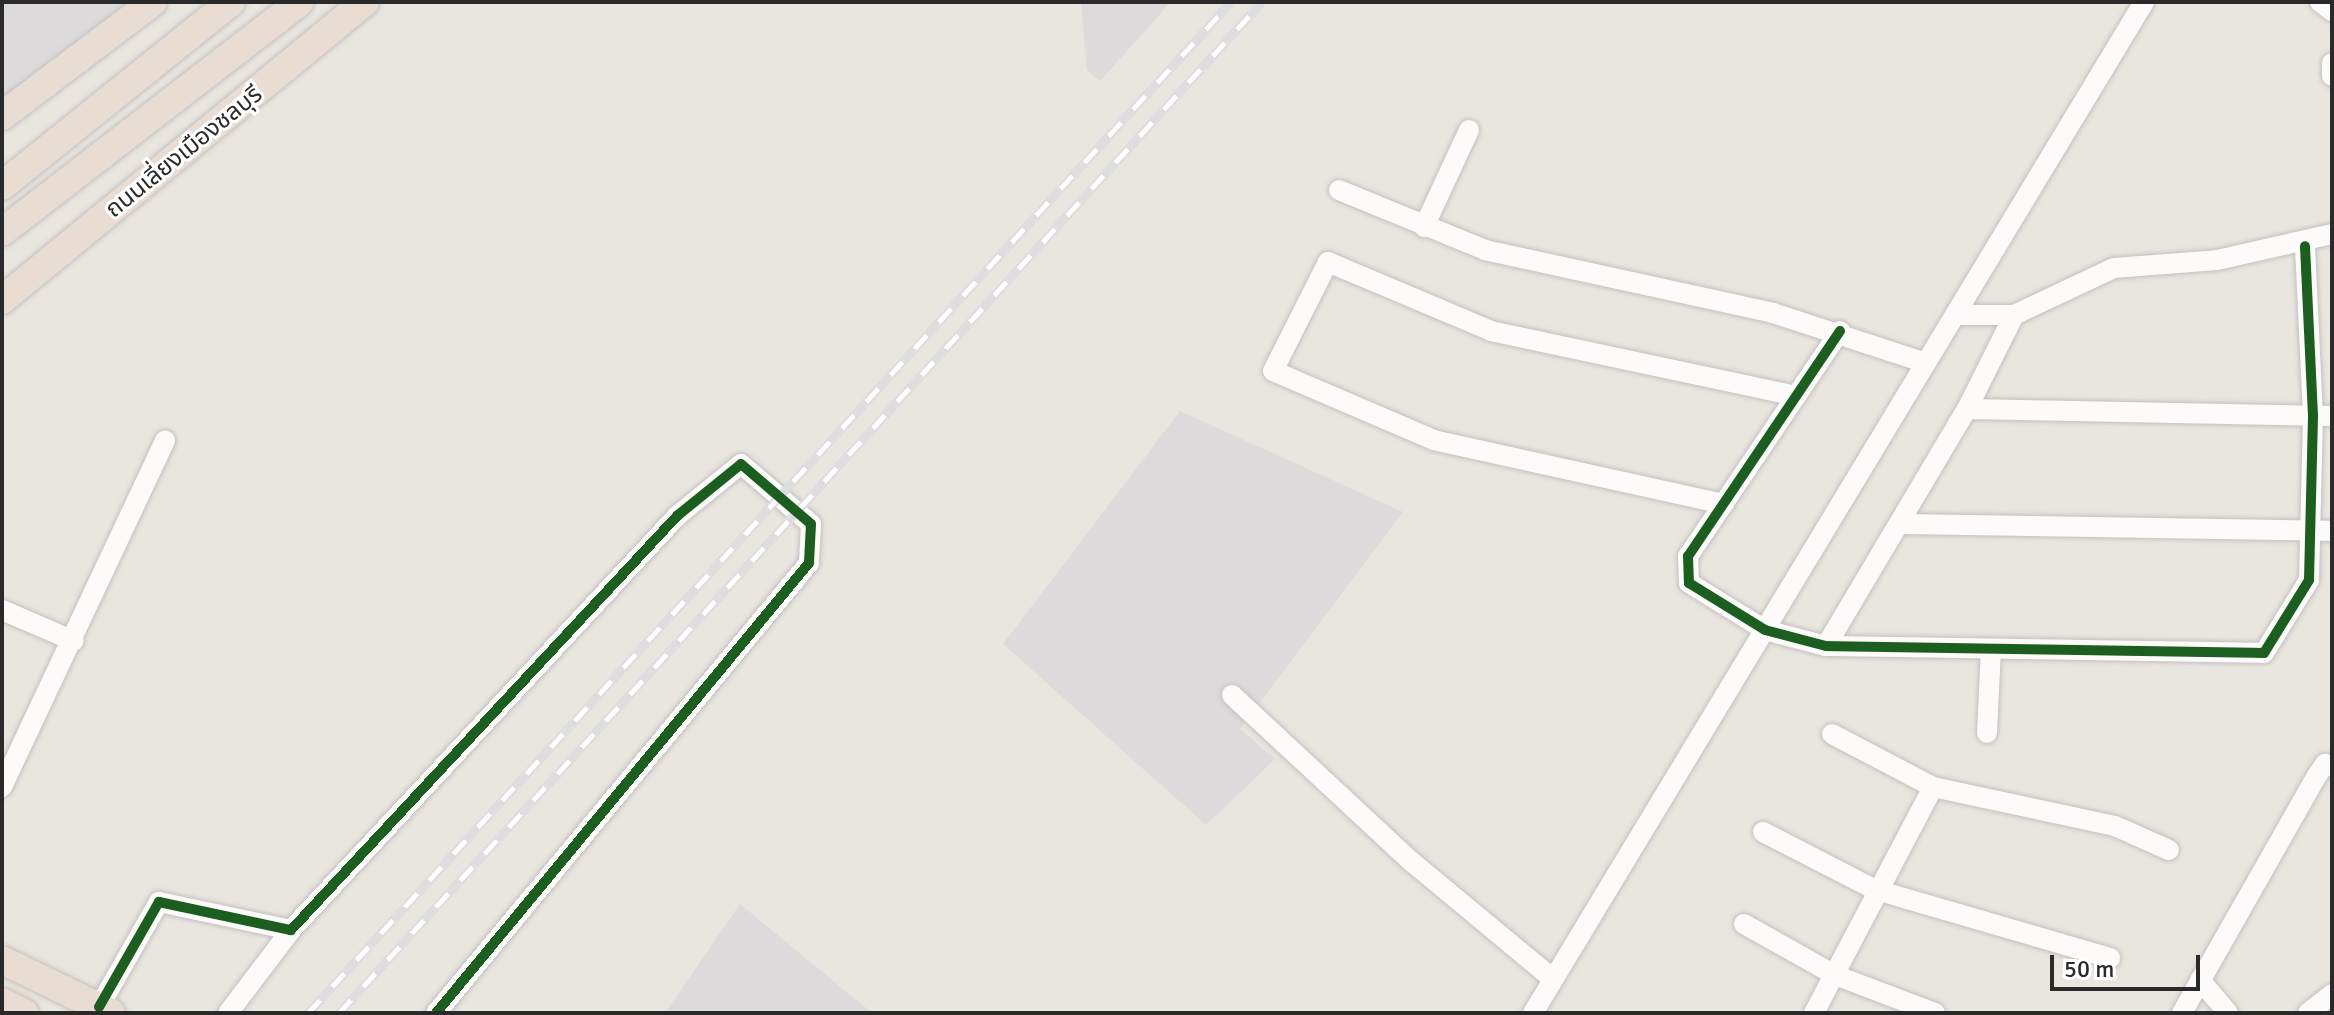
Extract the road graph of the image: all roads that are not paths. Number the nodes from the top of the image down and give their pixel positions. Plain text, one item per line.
1 (153, 2) edge
2 (231, 2) edge
3 (300, 2) edge
4 (365, 2) edge
5 (2144, 2) edge
6 (2320, 2) edge
7 (2332, 11) edge
8 (2332, 63) edge
9 (2332, 76) edge
10 (2, 116) edge
11 (1469, 130) dead end
12 (2, 186) edge
13 (1339, 190) dead end
14 (1424, 227) junction
15 (2, 232) edge
16 (2332, 234) edge
17 (2305, 246) junction
18 (2, 300) edge
19 (1955, 315) junction
20 (2014, 315) junction
21 (1840, 331) junction
22 (1926, 363) junction
23 (1796, 396) junction
24 (1967, 409) junction
25 (2323, 416) edge
26 (165, 440) dead end
27 (1724, 504) junction
28 (1900, 524) junction
29 (2311, 529) junction
30 (2332, 531) edge
31 (2, 610) edge
32 (1765, 630) junction
33 (74, 641) junction
34 (1826, 646) junction
35 (1991, 649) junction
36 (1232, 695) dead end
37 (1987, 733) dead end
38 (1832, 734) dead end
39 (2332, 766) edge
40 (2, 787) edge
41 (1933, 787) junction
42 (1763, 832) dead end
43 (2169, 850) dead end
44 (1876, 890) junction
45 (1744, 924) dead end
46 (291, 930) junction
47 (2110, 958) dead end
48 (2, 960) edge
49 (1835, 975) junction
50 (1553, 979) junction
51 (2200, 980) junction
52 (2332, 994) edge
53 (2, 1002) edge
54 (105, 1010) edge
55 (25, 1013) edge
56 (228, 1013) edge
57 (436, 1013) edge
58 (1533, 1013) edge
59 (1814, 1013) edge
60 (1935, 1013) edge
61 (2182, 1013) edge
62 (2228, 1013) edge
63 (2308, 1013) edge

1 - 10 highway
2 - 12 highway
3 - 15 highway, ถนนเลี่ยงเมืองชลบุรี
4 - 18 highway, ถนนเลี่ยงเมืองชลบุรี
5 - 19 street
6 - 7 street
8 - 9 street
11 - 14 street
13 - 14 street
14 - 21 street
16 - 17 street
17 - 20 street
17 - 25 street
19 - 20 street
19 - 22 street
20 - 24 street
21 - 22 street
21 - 23 street
22 - 32 street
23 - 27 street
23 - 27 street
24 - 25 street
24 - 28 street
25 - 29 street
26 - 33 street
27 - 32 street
28 - 29 street
28 - 34 street
29 - 30 street
29 - 35 street
31 - 33 street
32 - 34 street
32 - 50 street
33 - 40 street
34 - 35 street
35 - 37 street
36 - 50 street
38 - 41 street
39 - 51 street
41 - 43 street
41 - 44 street
42 - 44 street
44 - 47 street
44 - 49 street
45 - 49 street
46 - 54 street
46 - 56 street
46 - 57 street
48 - 54 highway
49 - 59 street
49 - 60 street
50 - 58 street
51 - 61 street
51 - 62 street
52 - 63 street
53 - 55 highway

